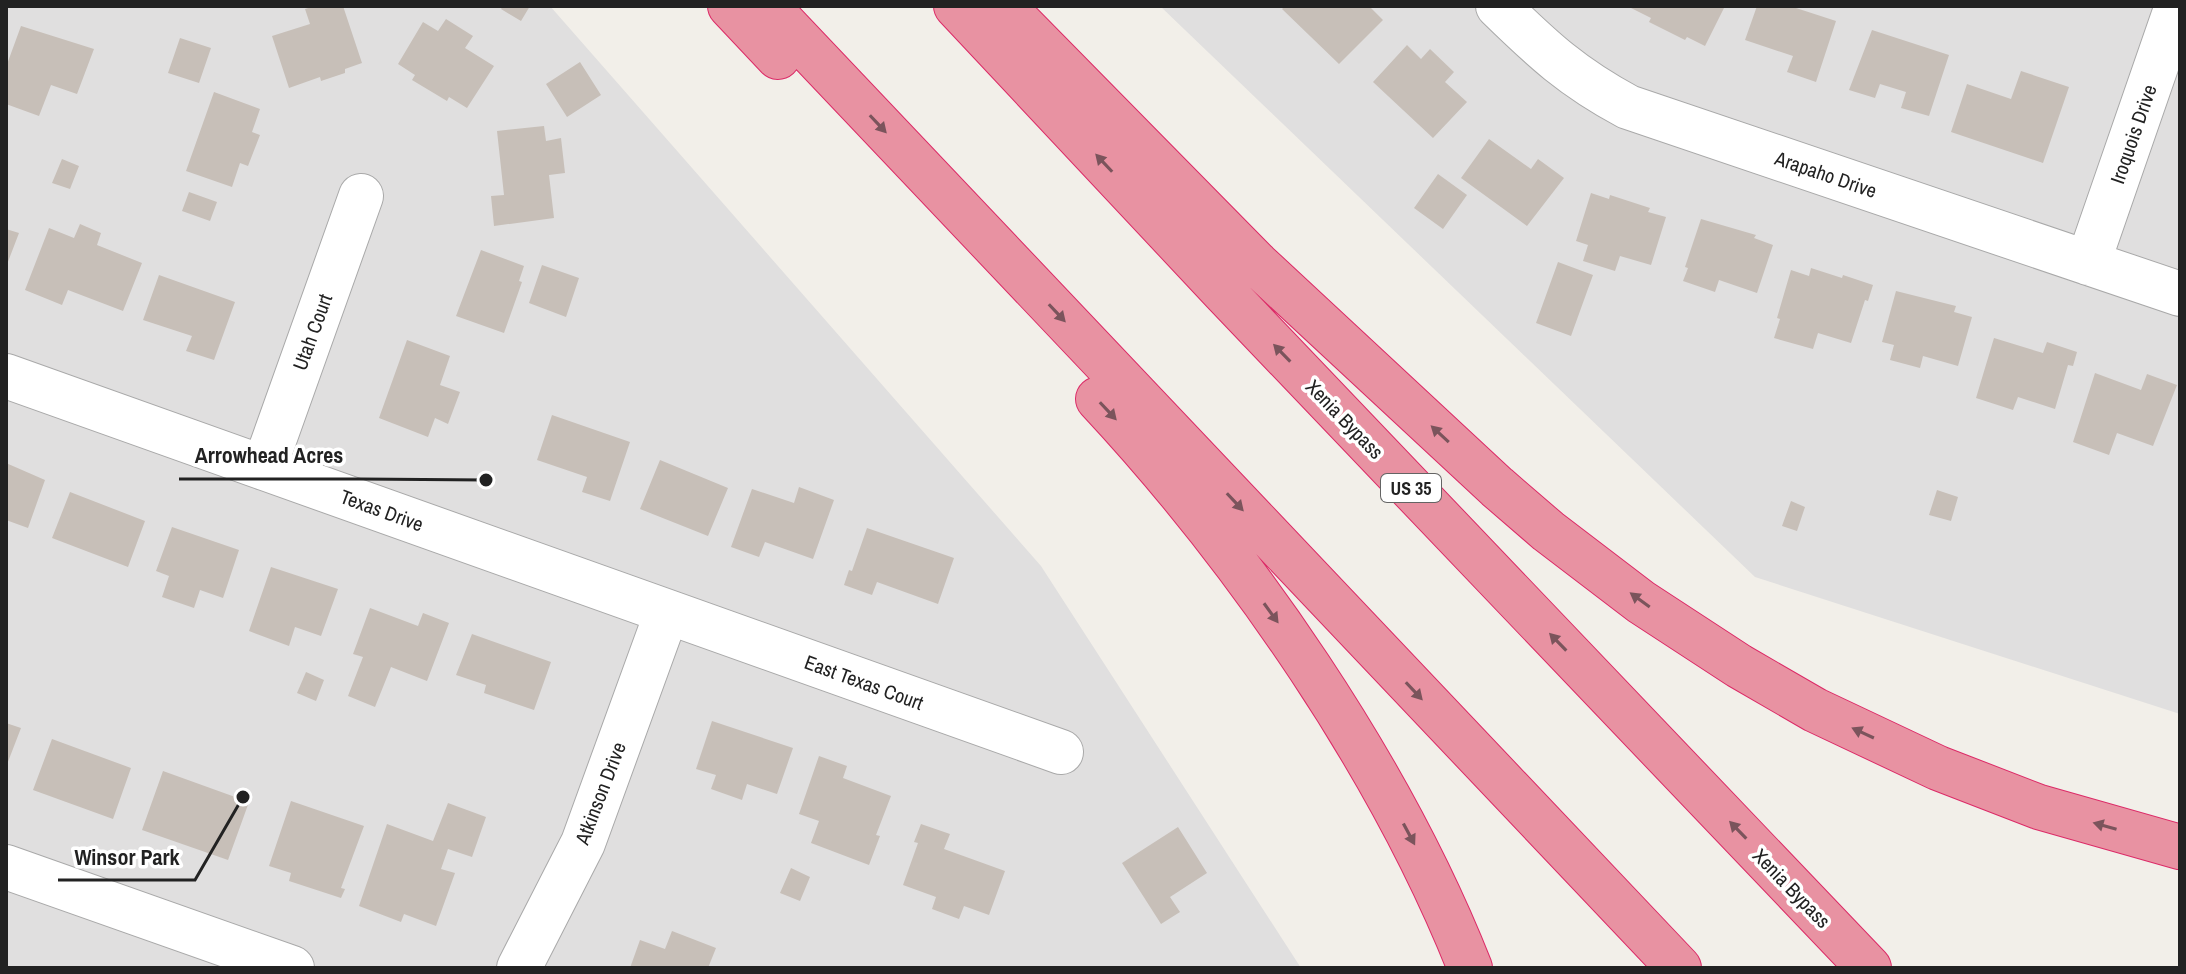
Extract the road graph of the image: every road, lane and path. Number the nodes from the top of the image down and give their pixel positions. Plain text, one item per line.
1 (730, 6) edge
2 (767, 6) edge
3 (956, 6) edge
4 (1003, 6) edge
5 (1498, 6) edge
6 (2177, 6) edge
7 (361, 196) dead end
8 (2088, 263) junction
9 (2180, 294) edge
10 (6, 376) edge
11 (264, 468) junction
12 (667, 612) junction
13 (1061, 752) dead end
14 (2180, 847) edge
15 (6, 867) edge
16 (292, 968) edge
17 (519, 968) edge
18 (1470, 968) edge
19 (1679, 968) edge
20 (1869, 968) edge

1 -> 18 highway
2 -> 19 highway
20 -> 3 highway, Xenia Bypass / US 35
14 -> 4 highway
5 - 8 street, Arapaho Drive
6 - 8 street, Iroquois Drive
7 - 11 street, Utah Court
8 - 9 street, Arapaho Drive
10 - 11 street, Texas Drive
11 - 12 street, Texas Drive
12 - 13 street, East Texas Court
12 - 17 street, Atkinson Drive
15 - 16 street

